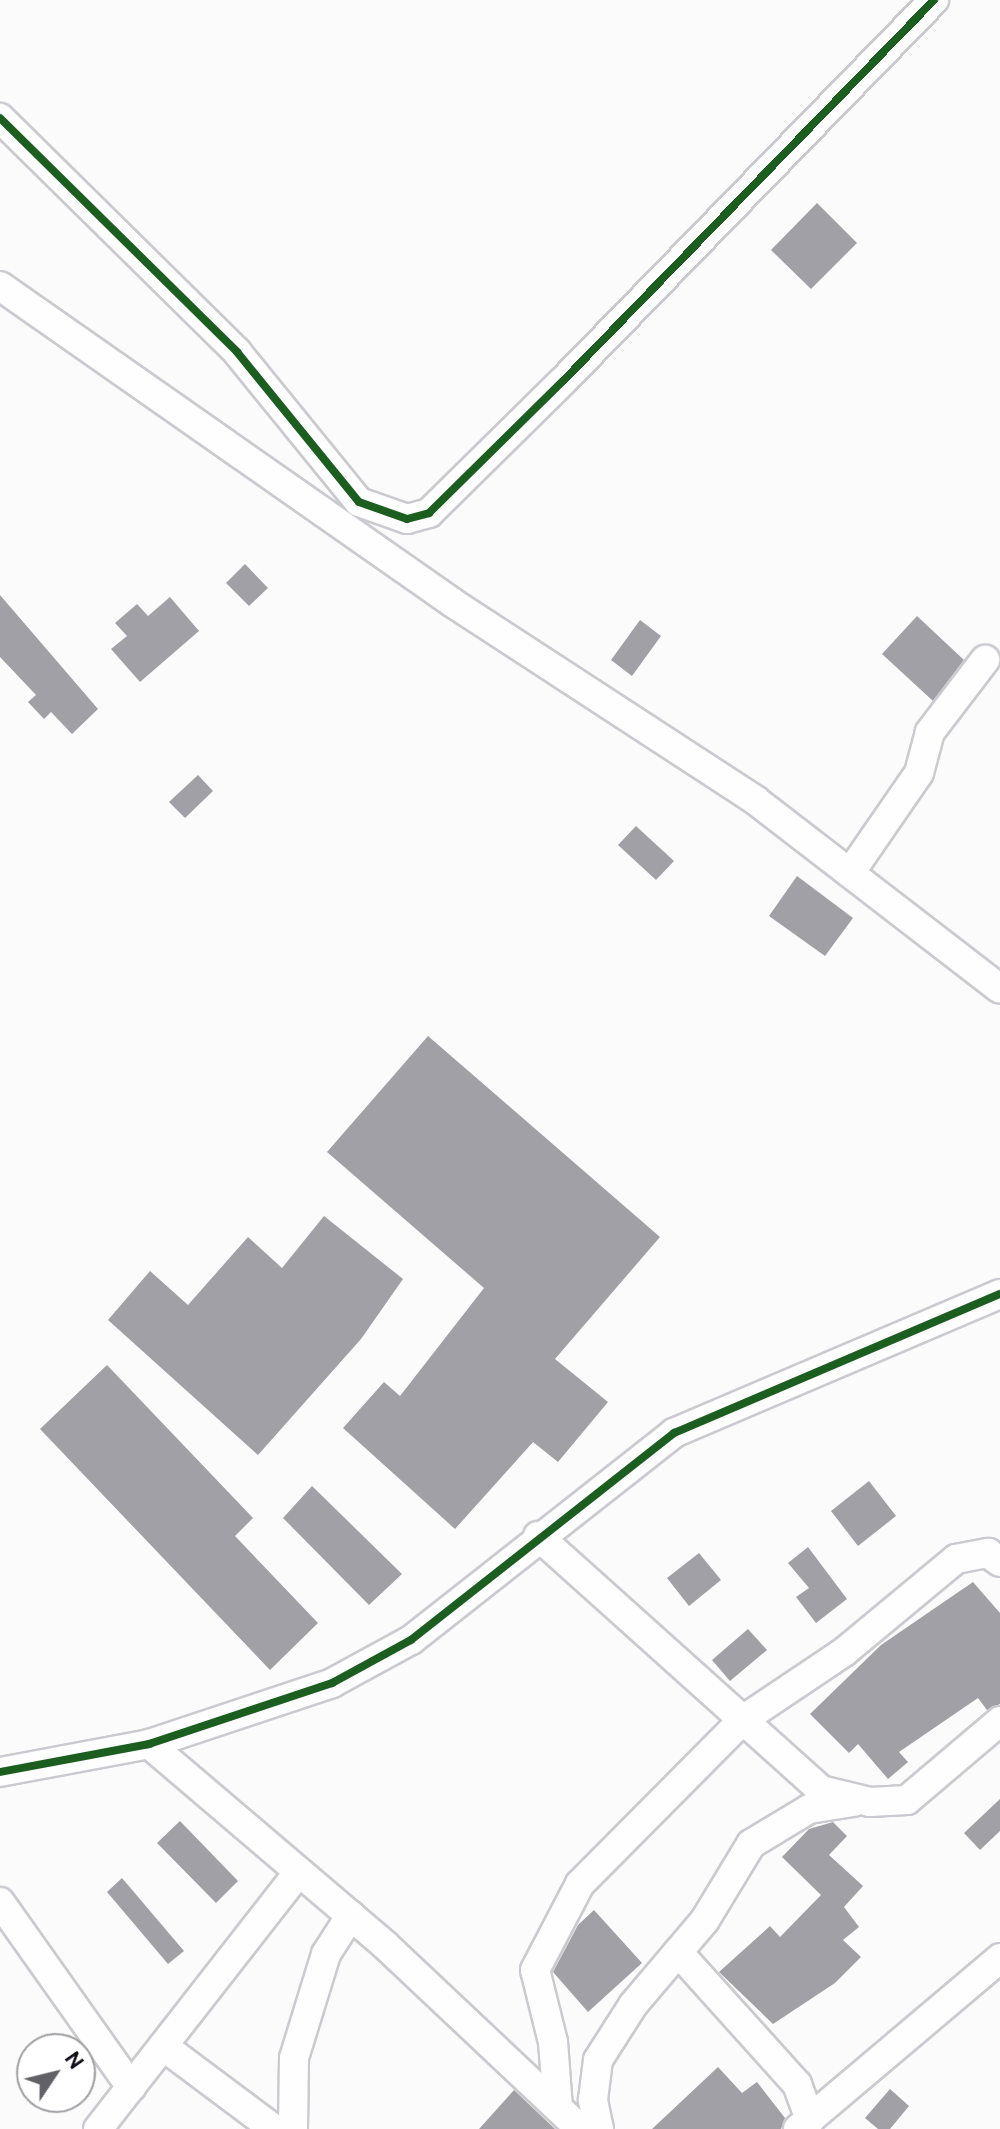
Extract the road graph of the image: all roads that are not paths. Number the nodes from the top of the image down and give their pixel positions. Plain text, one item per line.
1 (934, 0) edge
2 (0, 118) edge
3 (0, 286) edge
4 (985, 660) dead end
5 (850, 873) junction
6 (1000, 989) edge
7 (1000, 1294) edge
8 (538, 1536) junction
9 (1000, 1562) edge
10 (744, 1719) junction
11 (1000, 1721) edge
12 (149, 1744) junction
13 (0, 1772) edge
14 (863, 1800) junction
15 (299, 1872) junction
16 (0, 1902) edge
17 (351, 1915) junction
18 (678, 1952) junction
19 (1000, 1958) edge
20 (163, 2046) junction
21 (131, 2087) junction
22 (558, 2108) junction
23 (805, 2126) edge
24 (98, 2129) edge
25 (274, 2129) edge
26 (293, 2129) edge
27 (580, 2129) edge
28 (599, 2129) edge

1 - 2 street
3 - 5 street
4 - 5 street
5 - 6 street
7 - 8 street
8 - 10 street
8 - 12 street
9 - 10 street
10 - 14 street
10 - 22 street
11 - 14 street
12 - 13 street
12 - 15 street
14 - 18 street
15 - 17 street
15 - 20 street
16 - 21 street
17 - 22 street
17 - 26 street
18 - 23 street
18 - 28 street
19 - 23 street
20 - 21 street
20 - 25 street
21 - 24 street
22 - 27 street

